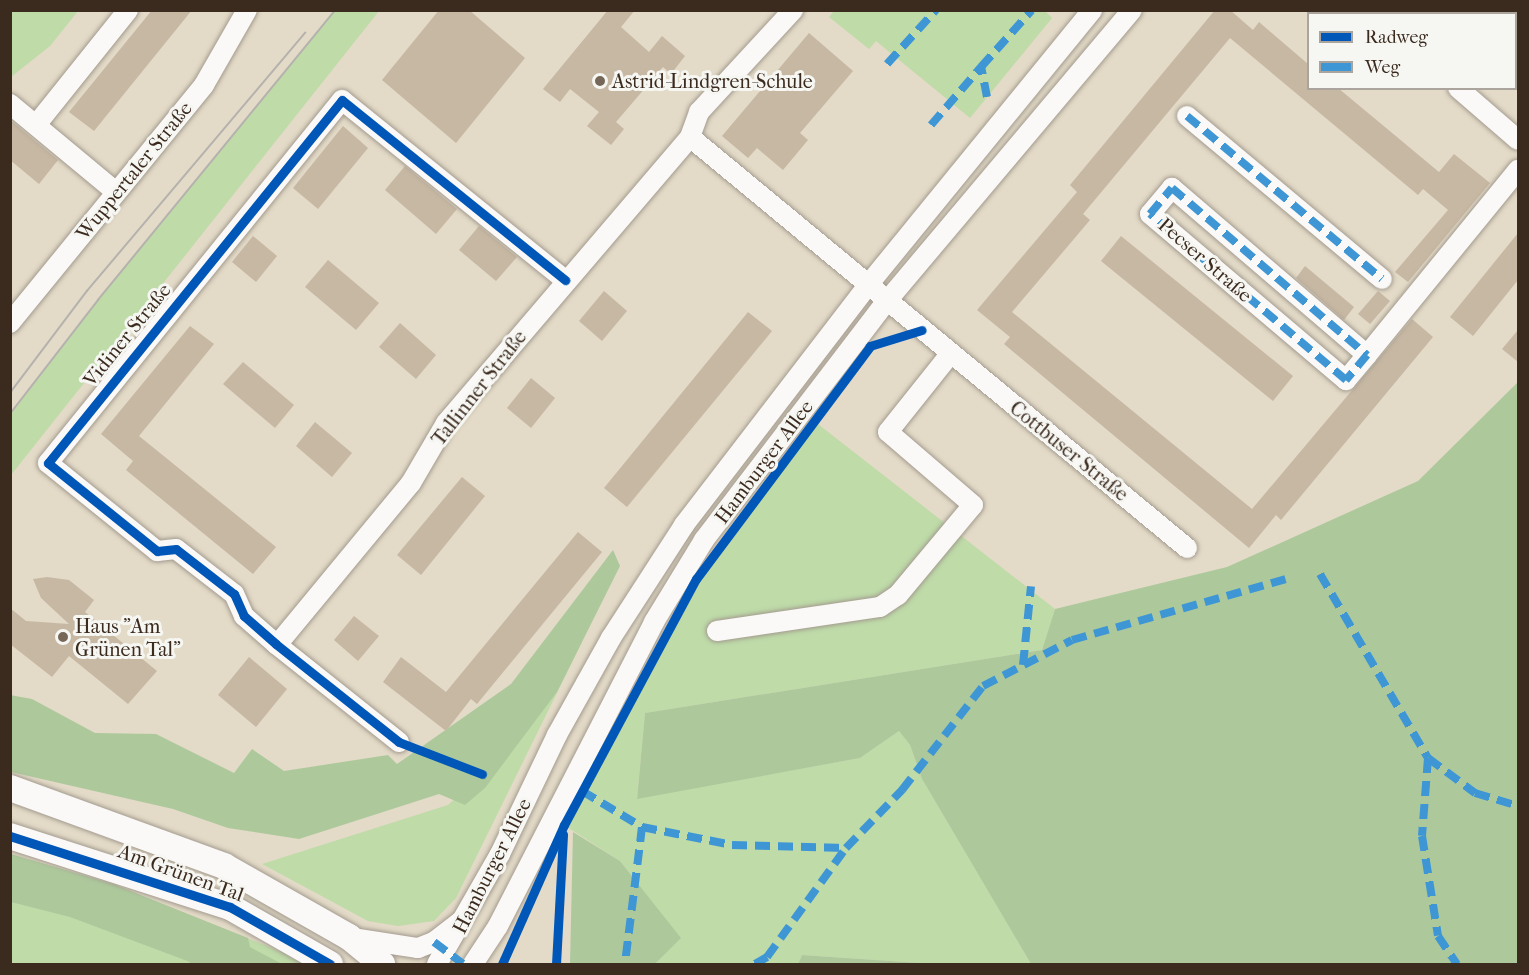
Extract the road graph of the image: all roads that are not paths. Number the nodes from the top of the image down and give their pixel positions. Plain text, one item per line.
1 (128, 10) edge
2 (247, 10) edge
3 (793, 10) edge
4 (1092, 10) edge
5 (1132, 10) edge
6 (1460, 90) edge
7 (10, 104) edge
8 (1186, 116) dead end
9 (36, 126) junction
10 (690, 137) junction
11 (1518, 140) edge
12 (1518, 170) edge
13 (116, 192) junction
14 (1382, 279) dead end
15 (566, 280) junction
16 (867, 285) junction
17 (887, 301) junction
18 (10, 323) edge
19 (951, 353) junction
20 (1367, 355) junction
21 (1187, 548) dead end
22 (717, 632) dead end
23 (277, 645) junction
24 (399, 742) dead end
25 (10, 788) edge
26 (10, 836) edge
27 (465, 918) junction
28 (349, 937) junction
29 (479, 961) edge
30 (330, 964) edge
31 (382, 964) edge
32 (437, 964) edge

1 - 9 street
2 - 13 street, Wuppertaler Straße
3 - 10 street, Tallinner Straße
4 - 16 street, Hamburger Allee
5 - 17 street, Hamburger Allee
6 - 11 street
7 - 9 street
8 - 14 street
9 - 13 street
10 - 15 street, Tallinner Straße
10 - 16 street
12 - 20 street, Pecser Straße
13 - 18 street, Wuppertaler Straße
15 - 23 street, Tallinner Straße
15 - 23 street, Vidiner Straße
16 - 17 street, Cottbuser Straße
16 - 27 street, Hamburger Allee
17 - 19 street, Cottbuser Straße
17 - 29 street, Hamburger Allee
19 - 21 street, Cottbuser Straße
19 - 22 street
20 - 20 street, Pecser Straße
23 - 24 street, Vidiner Straße
25 - 28 main road, Am Grünen Tal
26 - 30 main road, Am Grünen Tal
27 - 28 street
27 - 32 street, Hamburger Allee
28 - 31 main road, Am Grünen Tal

